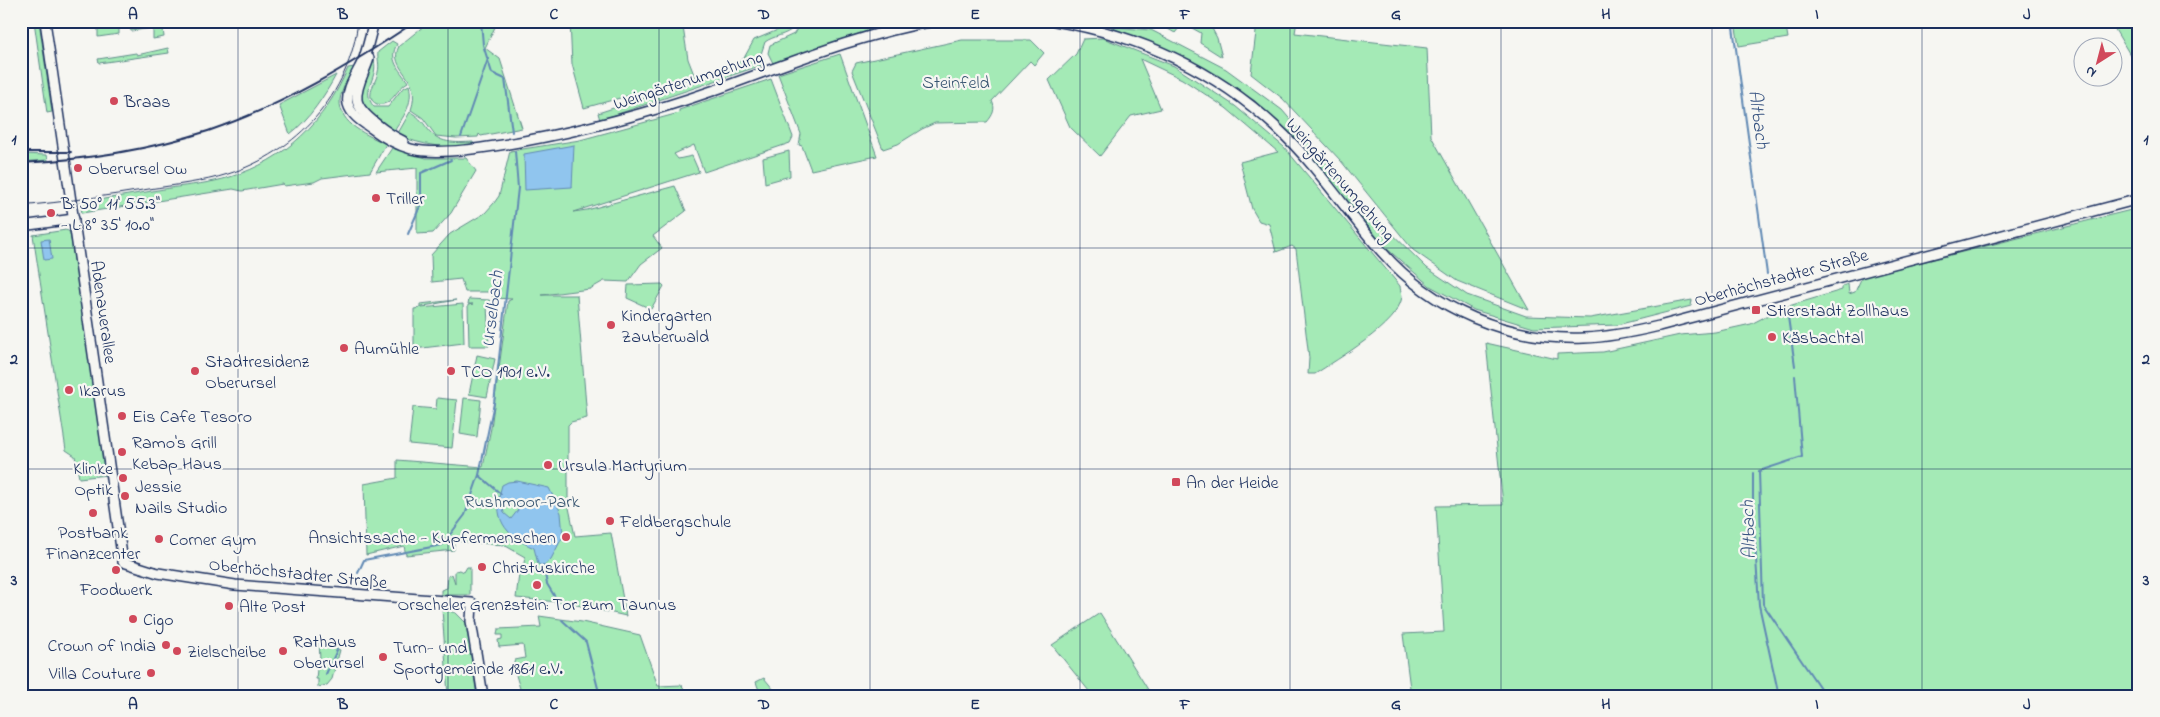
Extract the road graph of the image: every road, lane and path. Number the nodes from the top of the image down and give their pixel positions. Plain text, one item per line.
1 (45, 21) edge
2 (374, 21) edge
3 (935, 21) edge
4 (1055, 21) edge
5 (2139, 199) edge
6 (74, 219) junction
7 (21, 226) edge
8 (1433, 296) joint
9 (123, 562) joint
10 (483, 696) edge

1 - 6 main road, Adenauerallee
2 - 3 main road, Weingärtenumgehung
4 - 8 main road, Weingärtenumgehung
5 - 8 main road, Oberhöchstadter Straße
6 - 7 main road
6 - 9 main road, Adenauerallee
9 - 10 main road, Oberhöchstadter Straße

